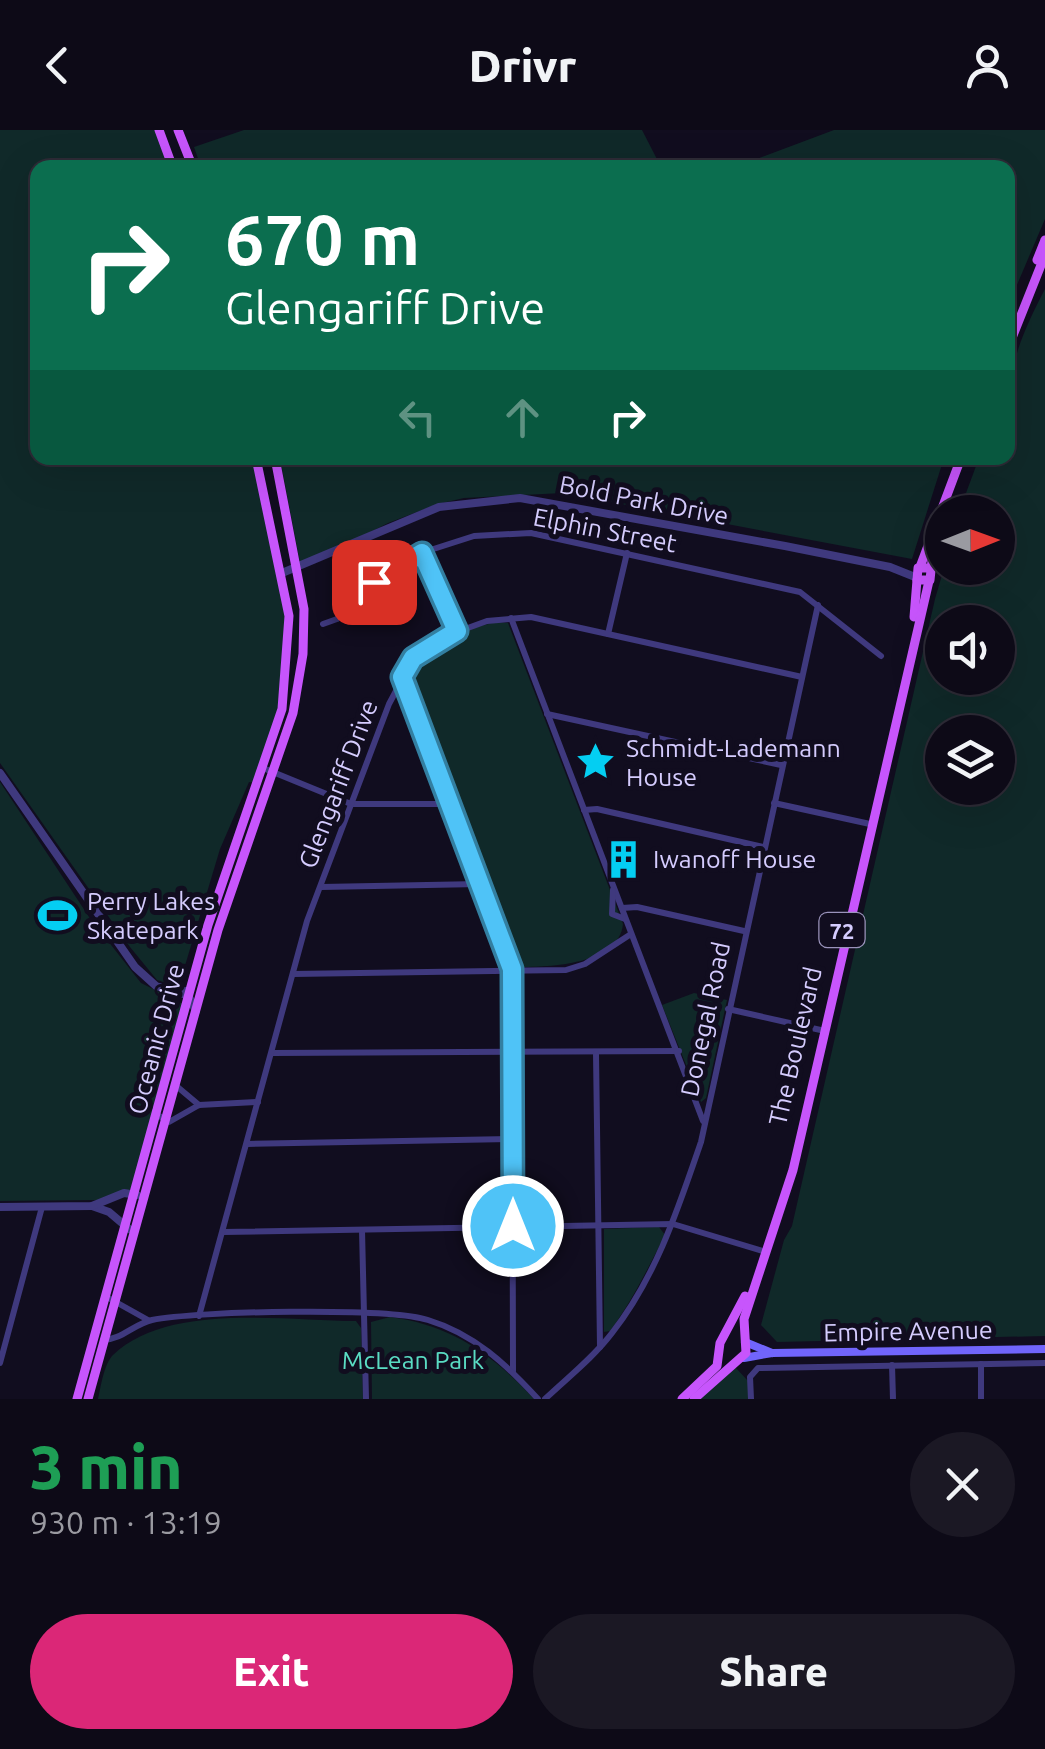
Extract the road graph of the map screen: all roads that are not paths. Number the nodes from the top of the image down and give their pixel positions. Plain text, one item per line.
1 (159, 130) edge
2 (178, 130) edge
3 (170, 160) edge
4 (189, 160) edge
5 (1045, 240) edge
6 (1045, 254) edge
7 (1015, 315) edge
8 (1015, 330) edge
9 (258, 465) edge
10 (277, 465) edge
11 (961, 465) edge
12 (962, 465) edge
13 (952, 495) edge
14 (422, 553) junction
15 (627, 553) junction
16 (925, 561) edge
17 (300, 570) junction
18 (920, 572) junction
19 (282, 574) junction
20 (818, 605) junction
21 (510, 618) junction
22 (323, 624) dead end
23 (457, 631) junction
24 (608, 634) junction
25 (881, 656) dead end
26 (402, 677) junction
27 (802, 677) junction
28 (547, 714) junction
29 (781, 765) junction
30 (263, 768) junction
31 (274, 772) junction
32 (0, 773) edge
33 (774, 803) junction
34 (352, 804) junction
35 (449, 804) junction
36 (583, 810) junction
37 (868, 824) junction
38 (763, 847) junction
39 (480, 884) junction
40 (321, 887) junction
41 (614, 888) junction
42 (622, 908) junction
43 (626, 919) junction
44 (744, 931) junction
45 (630, 934) junction
46 (512, 969) junction
47 (206, 972) junction
48 (293, 974) junction
49 (189, 996) junction
50 (728, 1009) junction
51 (196, 1011) junction
52 (822, 1030) junction
53 (679, 1050) junction
54 (272, 1053) junction
55 (596, 1053) junction
56 (512, 1054) junction
57 (175, 1084) junction
58 (164, 1086) junction
59 (258, 1102) junction
60 (199, 1105) junction
61 (160, 1117) junction
62 (703, 1122) junction
63 (512, 1139) junction
64 (247, 1144) junction
65 (139, 1196) junction
66 (42, 1206) junction
67 (92, 1206) junction
68 (0, 1207) edge
69 (673, 1224) junction
70 (598, 1225) junction
71 (513, 1226) junction
72 (130, 1228) junction
73 (362, 1230) junction
74 (222, 1232) junction
75 (764, 1252) junction
76 (111, 1298) junction
77 (364, 1314) junction
78 (199, 1316) junction
79 (149, 1320) junction
80 (725, 1338) junction
81 (99, 1339) junction
82 (744, 1340) junction
83 (600, 1347) junction
84 (1045, 1349) edge
85 (720, 1354) junction
86 (772, 1354) junction
87 (740, 1360) junction
88 (0, 1363) edge
89 (1045, 1363) edge
90 (981, 1364) junction
91 (892, 1366) junction
92 (513, 1372) junction
93 (77, 1399) edge
94 (88, 1399) edge
95 (366, 1399) edge
96 (542, 1399) edge
97 (682, 1399) edge
98 (694, 1399) edge
99 (751, 1399) edge
100 (893, 1399) edge
101 (981, 1399) edge

1 - 3 main road
2 - 4 main road
5 - 7 main road
6 - 8 main road
9 - 19 main road, Oceanic Drive
10 - 17 main road, Oceanic Drive
11 - 18 main road, The Boulevard / 72
12 - 13 main road, The Boulevard / 72
14 - 15 street, Elphin Street
14 - 22 street, Elphin Street
14 - 23 street
15 - 20 street, Elphin Street
15 - 24 street
16 - 18 main road, The Boulevard / 72
17 - 18 street, Bold Park Drive
17 - 19 street, Bold Park Drive
17 - 31 main road, Oceanic Drive
18 - 37 main road, The Boulevard / 72
18 - 37 main road, The Boulevard / 72
19 - 30 main road, Oceanic Drive
20 - 25 street, Elphin Street
20 - 27 street, Donegal Road
21 - 23 street, Glengariff Drive
21 - 24 street, Glengariff Drive
21 - 28 street
23 - 26 street, Glengariff Drive
24 - 27 street, Glengariff Drive
26 - 34 street, Glengariff Drive
26 - 35 street
27 - 29 street, Donegal Road
28 - 29 street
28 - 36 street
29 - 33 street, Donegal Road
30 - 31 street
30 - 49 main road, Oceanic Drive
31 - 34 street
31 - 47 main road, Oceanic Drive
32 - 49 street
33 - 37 street
33 - 38 street, Donegal Road
34 - 35 street
34 - 40 street, Glengariff Drive
35 - 39 street
36 - 38 street
36 - 41 street
37 - 52 main road, The Boulevard / 72
38 - 44 street, Donegal Road
39 - 40 street
39 - 46 street
40 - 48 street, Glengariff Drive
41 - 42 street
41 - 43 street
42 - 43 street
42 - 44 street
43 - 45 street
44 - 50 street, Donegal Road
45 - 46 street
45 - 53 street
46 - 48 street
46 - 56 street
47 - 49 street
47 - 51 main road, Oceanic Drive
48 - 54 street, Glengariff Drive
49 - 51 street
49 - 58 main road, Oceanic Drive
50 - 52 street
50 - 62 street, Donegal Road
51 - 57 main road, Oceanic Drive
52 - 75 main road, The Boulevard / 72
53 - 55 street
53 - 62 street
54 - 56 street
54 - 59 street, Glengariff Drive
55 - 56 street
55 - 70 street
56 - 63 street
57 - 58 street
57 - 60 street
57 - 61 main road, Oceanic Drive
58 - 61 main road, Oceanic Drive
59 - 60 street
59 - 64 street, Glengariff Drive
60 - 61 street
61 - 65 main road, Oceanic Drive
62 - 69 street, Donegal Road
63 - 64 street
63 - 71 street
64 - 74 street, Glengariff Drive
65 - 67 street
65 - 72 main road, Oceanic Drive
66 - 67 street
66 - 68 street
66 - 88 street
67 - 72 street
69 - 70 street
69 - 75 street
69 - 83 street, Donegal Road
70 - 71 street
70 - 83 street
71 - 73 street
71 - 92 street
72 - 76 main road, Oceanic Drive
73 - 74 street
73 - 77 street
74 - 78 street, Glengariff Drive
75 - 80 main road, The Boulevard / 72
75 - 82 main road, The Boulevard / 72
76 - 79 street
76 - 81 main road, Oceanic Drive
77 - 78 street
77 - 92 street
77 - 95 street
78 - 79 street
79 - 81 street
80 - 82 main road
80 - 85 main road, 72
81 - 93 main road, Oceanic Drive
81 - 94 main road, Oceanic Drive
82 - 86 main road, Empire Avenue
82 - 87 main road, 72
83 - 96 street, Donegal Road
84 - 86 main road, Empire Avenue
85 - 87 main road
85 - 97 main road, 72
86 - 87 main road, Empire Avenue
87 - 98 main road
89 - 90 street
90 - 91 street
90 - 101 street
91 - 99 street
91 - 100 street
92 - 96 street

